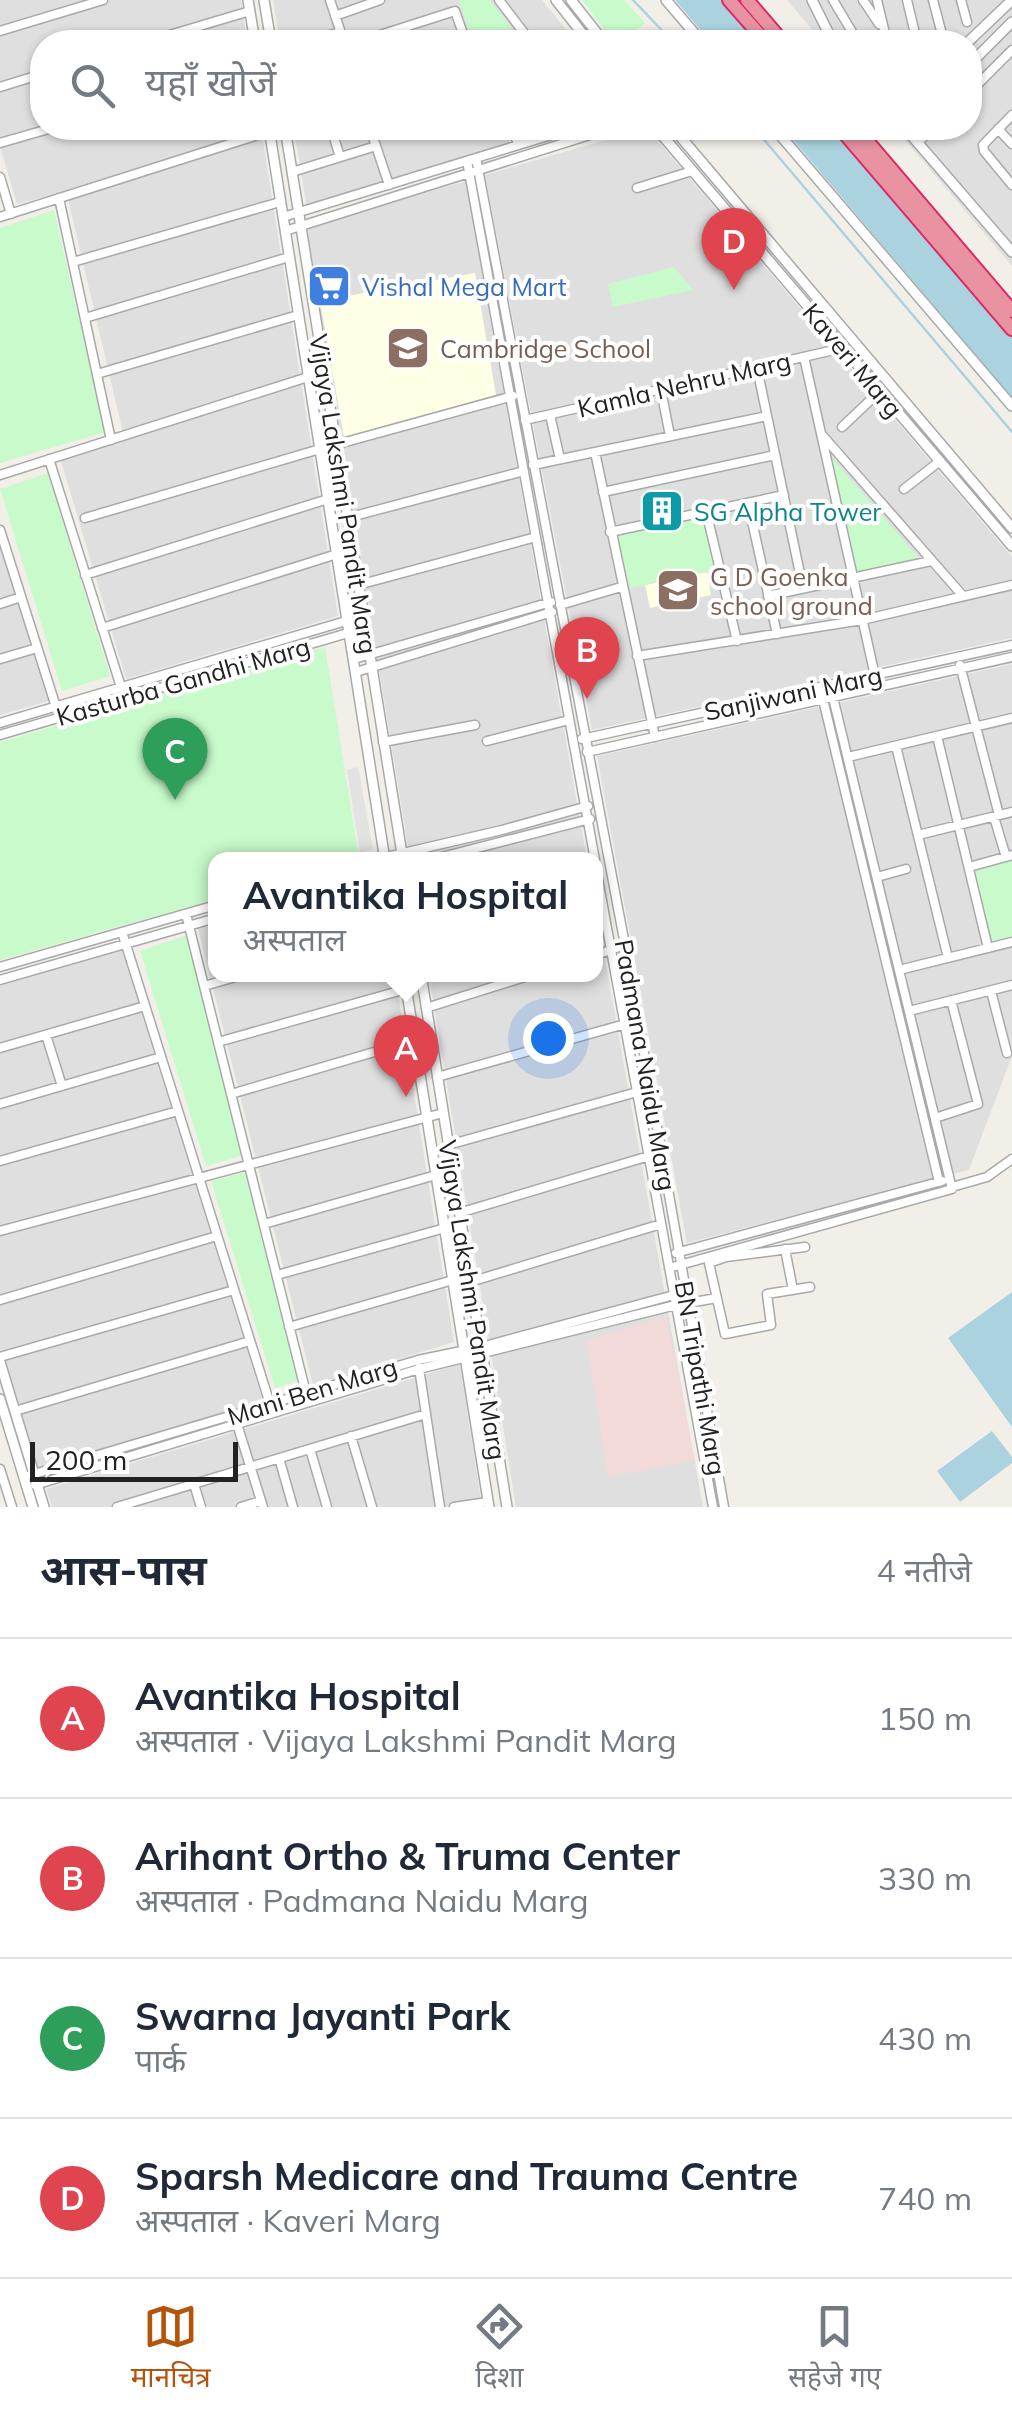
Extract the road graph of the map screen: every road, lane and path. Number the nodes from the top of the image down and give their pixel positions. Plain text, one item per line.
1 (103, 0) edge
2 (264, 0) edge
3 (330, 0) edge
4 (499, 0) edge
5 (556, 0) edge
6 (571, 0) edge
7 (666, 0) edge
8 (729, 0) edge
9 (747, 0) edge
10 (812, 0) edge
11 (833, 0) edge
12 (863, 0) edge
13 (877, 0) edge
14 (906, 0) edge
15 (933, 0) edge
16 (962, 0) edge
17 (1012, 0) edge
18 (375, 1) edge
19 (249, 5) edge
20 (335, 16) junction
21 (967, 22) dead end
22 (1012, 22) edge
23 (179, 30) edge
24 (253, 30) edge
25 (269, 30) edge
26 (339, 30) edge
27 (394, 30) edge
28 (463, 30) edge
29 (522, 30) edge
30 (580, 30) edge
31 (595, 30) edge
32 (692, 30) edge
33 (755, 30) edge
34 (773, 30) edge
35 (827, 30) edge
36 (851, 30) edge
37 (880, 30) edge
38 (884, 30) edge
39 (914, 30) edge
40 (941, 30) edge
41 (981, 30) edge
42 (0, 31) edge
43 (995, 39) junction
44 (982, 52) edge
45 (1011, 53) edge
46 (30, 78) edge
47 (982, 81) edge
48 (0, 87) edge
49 (1012, 115) edge
50 (998, 129) junction
51 (30, 135) edge
52 (239, 140) edge
53 (277, 140) edge
54 (280, 140) edge
55 (335, 140) edge
56 (374, 140) edge
57 (517, 140) edge
58 (534, 140) edge
59 (573, 140) edge
60 (666, 140) edge
61 (683, 140) edge
62 (784, 140) edge
63 (850, 140) edge
64 (866, 140) edge
65 (918, 142) edge
66 (0, 144) edge
67 (1012, 144) edge
68 (518, 145) junction
69 (376, 146) junction
70 (340, 158) junction
71 (471, 159) junction
72 (474, 171) junction
73 (692, 171) junction
74 (292, 172) junction
75 (0, 177) edge
76 (388, 185) junction
77 (1012, 185) edge
78 (637, 188) dead end
79 (59, 198) junction
80 (280, 202) junction
81 (298, 212) junction
82 (11, 214) junction
83 (0, 218) edge
84 (283, 218) junction
85 (300, 226) junction
86 (285, 231) junction
87 (1012, 252) edge
88 (289, 257) junction
89 (73, 262) junction
90 (1012, 311) edge
91 (298, 315) junction
92 (85, 318) junction
93 (1012, 329) edge
94 (843, 348) junction
95 (804, 357) junction
96 (756, 368) junction
97 (97, 374) junction
98 (308, 377) junction
99 (660, 390) junction
100 (880, 391) junction
101 (515, 396) junction
102 (1012, 406) edge
103 (550, 415) junction
104 (767, 416) junction
105 (525, 420) junction
106 (842, 427) dead end
107 (820, 432) junction
108 (670, 436) junction
109 (112, 440) junction
110 (336, 444) junction
111 (320, 448) junction
112 (595, 452) junction
113 (775, 455) junction
114 (49, 460) junction
115 (560, 460) junction
116 (940, 461) junction
117 (534, 465) junction
118 (524, 471) junction
119 (0, 475) edge
120 (904, 490) dead end
121 (603, 492) junction
122 (784, 495) junction
123 (328, 499) junction
124 (748, 502) junction
125 (706, 511) junction
126 (85, 518) dead end
127 (348, 518) junction
128 (1012, 528) edge
129 (0, 530) edge
130 (610, 532) junction
131 (536, 537) junction
132 (1012, 546) edge
133 (2, 547) edge
134 (337, 554) junction
135 (931, 561) junction
136 (85, 575) junction
137 (853, 576) junction
138 (358, 585) junction
139 (1012, 585) edge
140 (621, 588) junction
141 (803, 588) junction
142 (768, 596) junction
143 (963, 596) junction
144 (21, 598) junction
145 (0, 604) edge
146 (560, 605) junction
147 (548, 608) junction
148 (363, 616) junction
149 (347, 620) junction
150 (862, 620) junction
151 (102, 628) junction
152 (365, 628) junction
153 (349, 633) junction
154 (776, 634) junction
155 (737, 641) junction
156 (1012, 645) edge
157 (37, 648) junction
158 (370, 655) junction
159 (638, 656) junction
160 (958, 656) junction
161 (1012, 657) edge
162 (0, 659) edge
163 (354, 659) junction
164 (372, 668) junction
165 (961, 669) junction
166 (356, 672) junction
167 (874, 676) junction
168 (830, 685) junction
169 (121, 687) junction
170 (820, 688) junction
171 (100, 694) junction
172 (834, 697) junction
173 (823, 700) junction
174 (104, 704) junction
175 (56, 706) junction
176 (1012, 718) edge
177 (569, 720) junction
178 (0, 723) edge
179 (652, 724) junction
180 (475, 725) dead end
181 (977, 727) junction
182 (0, 735) edge
183 (937, 736) junction
184 (655, 737) junction
185 (585, 738) junction
186 (487, 741) dead end
187 (573, 741) junction
188 (384, 742) junction
189 (896, 746) junction
190 (588, 752) junction
191 (576, 755) junction
192 (848, 757) junction
193 (597, 804) junction
194 (585, 807) junction
195 (1012, 812) edge
196 (600, 816) junction
197 (997, 816) junction
198 (587, 820) junction
199 (958, 825) junction
200 (918, 835) junction
201 (384, 852) edge
202 (401, 852) edge
203 (420, 852) edge
204 (461, 852) edge
205 (593, 852) edge
206 (1009, 856) edge
207 (968, 867) junction
208 (906, 869) dead end
209 (877, 876) junction
210 (208, 907) edge
211 (603, 912) edge
212 (186, 914) junction
213 (208, 920) edge
214 (190, 926) junction
215 (122, 932) junction
216 (1012, 942) edge
217 (126, 944) junction
218 (625, 946) junction
219 (988, 948) junction
220 (611, 950) junction
221 (603, 953) edge
222 (948, 958) junction
223 (0, 967) edge
224 (900, 970) junction
225 (0, 980) edge
226 (218, 982) edge
227 (405, 982) edge
228 (422, 982) edge
229 (509, 982) edge
230 (1012, 985) edge
231 (204, 986) junction
232 (406, 989) junction
233 (991, 990) junction
234 (952, 1000) junction
235 (145, 1006) junction
236 (426, 1008) junction
237 (909, 1011) junction
238 (624, 1024) junction
239 (46, 1035) junction
240 (414, 1040) junction
241 (218, 1042) junction
242 (0, 1048) edge
243 (1006, 1053) dead end
244 (161, 1058) junction
245 (437, 1077) junction
246 (62, 1086) junction
247 (637, 1092) junction
248 (231, 1094) junction
249 (0, 1104) edge
250 (178, 1111) junction
251 (443, 1113) junction
252 (427, 1117) junction
253 (935, 1118) junction
254 (448, 1145) junction
255 (649, 1156) junction
256 (1012, 1159) edge
257 (0, 1161) edge
258 (249, 1164) junction
259 (436, 1175) junction
260 (199, 1178) junction
261 (940, 1182) junction
262 (950, 1186) junction
263 (459, 1213) junction
264 (264, 1224) junction
265 (661, 1224) junction
266 (444, 1228) junction
267 (0, 1230) edge
268 (217, 1236) junction
269 (769, 1241) junction
270 (805, 1246) dead end
271 (785, 1249) junction
272 (772, 1251) junction
273 (680, 1252) junction
274 (666, 1255) junction
275 (682, 1265) junction
276 (669, 1268) junction
277 (276, 1275) junction
278 (453, 1280) junction
279 (470, 1282) junction
280 (810, 1286) dead end
281 (234, 1290) junction
282 (793, 1290) junction
283 (674, 1295) junction
284 (717, 1298) junction
285 (0, 1300) edge
286 (688, 1303) junction
287 (676, 1306) junction
288 (289, 1327) junction
289 (250, 1341) junction
290 (482, 1351) junction
291 (466, 1353) junction
292 (0, 1359) edge
293 (418, 1365) junction
294 (306, 1393) junction
295 (0, 1399) edge
296 (270, 1404) junction
297 (15, 1411) junction
298 (426, 1414) junction
299 (236, 1419) junction
300 (351, 1436) junction
301 (310, 1448) junction
302 (279, 1458) junction
303 (250, 1467) junction
304 (0, 1468) edge
305 (31, 1480) junction
306 (194, 1484) junction
307 (160, 1494) junction
308 (262, 1504) edge
309 (489, 1504) edge
310 (129, 1505) edge
311 (12, 1507) edge
312 (33, 1507) edge
313 (44, 1507) edge
314 (118, 1507) edge
315 (164, 1507) edge
316 (201, 1507) edge
317 (241, 1507) edge
318 (293, 1507) edge
319 (327, 1507) edge
320 (372, 1507) edge
321 (440, 1507) edge
322 (454, 1507) edge
323 (507, 1507) edge
324 (713, 1507) edge
325 (724, 1507) edge

1 - 42 street
2 - 25 street
3 - 20 street
4 - 29 street
5 - 30 street
6 - 31 street
7 - 32 street
8 - 33 highway
9 - 34 highway
10 - 35 street
11 - 36 street
12 - 37 street
13 - 38 street
14 - 39 street
15 - 40 street
16 - 21 street
17 - 41 street
18 - 20 street
19 - 23 street
19 - 24 street
20 - 26 street
22 - 43 street
27 - 28 street
43 - 44 street
43 - 45 street
45 - 47 street
46 - 48 street
49 - 50 street
50 - 67 street
50 - 77 street
51 - 66 street
52 - 79 street
53 - 80 street, Vijaya Lakshmi Pandit Marg
54 - 74 street, Vijaya Lakshmi Pandit Marg
55 - 70 street
56 - 69 street
57 - 68 street
58 - 68 street
59 - 72 street
60 - 73 street, Kaveri Marg
61 - 128 street, Kaveri Marg
62 - 102 street
63 - 93 highway
64 - 90 highway
65 - 87 street
68 - 71 street
69 - 70 street
69 - 76 street
70 - 74 street
71 - 72 street, Padmana Naidu Marg
71 - 76 street
72 - 85 street
72 - 101 street, Padmana Naidu Marg
73 - 78 street
73 - 94 street, Kaveri Marg
74 - 81 street, Vijaya Lakshmi Pandit Marg
75 - 82 street
76 - 81 street
79 - 82 street
79 - 89 street
80 - 84 street, Vijaya Lakshmi Pandit Marg
80 - 89 street
81 - 84 street
81 - 85 street, Vijaya Lakshmi Pandit Marg
82 - 83 street
84 - 86 street, Vijaya Lakshmi Pandit Marg
85 - 86 street
85 - 110 street, Vijaya Lakshmi Pandit Marg
86 - 88 street, Vijaya Lakshmi Pandit Marg
88 - 91 street, Vijaya Lakshmi Pandit Marg
88 - 92 street
89 - 92 street
91 - 97 street
91 - 98 street, Vijaya Lakshmi Pandit Marg
92 - 97 street
94 - 95 street, Kamla Nehru Marg
94 - 100 street, Kaveri Marg
95 - 96 street, Kamla Nehru Marg
95 - 107 street
96 - 99 street, Kamla Nehru Marg
96 - 104 street
97 - 109 street
98 - 109 street
98 - 111 street, Vijaya Lakshmi Pandit Marg
99 - 103 street, Kamla Nehru Marg
99 - 108 street
100 - 106 street
100 - 116 street, Kaveri Marg
101 - 105 street, Padmana Naidu Marg
101 - 110 street
101 - 118 street, Padmana Naidu Marg
103 - 105 street, Kamla Nehru Marg
103 - 115 street
104 - 108 street
104 - 113 street
105 - 117 street, Padmana Naidu Marg
107 - 135 street
107 - 137 street
108 - 112 street
109 - 114 street
110 - 111 street
110 - 127 street, Vijaya Lakshmi Pandit Marg
111 - 123 street, Vijaya Lakshmi Pandit Marg
111 - 126 street
112 - 115 street
112 - 121 street
113 - 121 street
113 - 122 street
114 - 119 street
114 - 136 street
115 - 117 street
116 - 120 street
116 - 132 street, Kaveri Marg
117 - 146 street, Padmana Naidu Marg
118 - 127 street
118 - 131 street, Padmana Naidu Marg
121 - 130 street
122 - 124 street
122 - 141 street
123 - 134 street, Vijaya Lakshmi Pandit Marg
123 - 136 street
124 - 125 street
124 - 142 street
125 - 130 street
125 - 155 street
127 - 138 street, Vijaya Lakshmi Pandit Marg
129 - 133 street
130 - 140 street
131 - 138 street
131 - 147 street, Padmana Naidu Marg
133 - 144 street
134 - 149 street, Vijaya Lakshmi Pandit Marg
134 - 151 street
135 - 137 street
135 - 143 street
136 - 151 street
137 - 141 street
137 - 150 street
138 - 148 street, Vijaya Lakshmi Pandit Marg
139 - 143 street
140 - 146 street
140 - 159 street
141 - 142 street
142 - 154 street
143 - 150 street
144 - 145 street
144 - 157 street
146 - 147 street
146 - 185 street, Padmana Naidu Marg
147 - 158 street
147 - 164 street
147 - 177 street, Padmana Naidu Marg
148 - 149 street, Kasturba Gandhi Marg
148 - 152 street, Vijaya Lakshmi Pandit Marg
149 - 153 street, Vijaya Lakshmi Pandit Marg
149 - 169 street, Kasturba Gandhi Marg
150 - 154 street
150 - 167 street
151 - 169 street
152 - 153 street, Kasturba Gandhi Marg
152 - 158 street, Vijaya Lakshmi Pandit Marg
153 - 163 street, Vijaya Lakshmi Pandit Marg
153 - 174 street, Kasturba Gandhi Marg
154 - 155 street
155 - 159 street
156 - 160 street, Sanjiwani Marg
157 - 162 street
157 - 175 street
158 - 163 street
158 - 164 street, Vijaya Lakshmi Pandit Marg
159 - 179 street
160 - 165 street
160 - 167 street, Sanjiwani Marg
161 - 165 street, Sanjiwani Marg
163 - 166 street, Vijaya Lakshmi Pandit Marg
164 - 166 street
164 - 188 street, Vijaya Lakshmi Pandit Marg
165 - 172 street, Sanjiwani Marg
165 - 181 street
166 - 201 street, Vijaya Lakshmi Pandit Marg
167 - 168 street, Sanjiwani Marg
168 - 170 street, Sanjiwani Marg
168 - 172 street
169 - 171 street, Kasturba Gandhi Marg
170 - 173 street
170 - 179 street, Sanjiwani Marg
171 - 174 street
171 - 175 street, Kasturba Gandhi Marg
172 - 173 street, Sanjiwani Marg
172 - 192 street
173 - 184 street, Sanjiwani Marg
173 - 261 street
174 - 182 street, Kasturba Gandhi Marg
175 - 178 street, Kasturba Gandhi Marg
176 - 181 street
177 - 186 street
177 - 187 street, Padmana Naidu Marg
179 - 184 street
179 - 185 street, Sanjiwani Marg
180 - 188 street
181 - 183 street
181 - 197 street
183 - 189 street
183 - 199 street
184 - 190 street, Sanjiwani Marg
185 - 187 street, Sanjiwani Marg
185 - 190 street, Padmana Naidu Marg
187 - 191 street, Padmana Naidu Marg
188 - 202 street, Vijaya Lakshmi Pandit Marg
189 - 192 street
189 - 200 street
190 - 191 street, Sanjiwani Marg
190 - 193 street, Padmana Naidu Marg
191 - 194 street, Padmana Naidu Marg
192 - 209 street
193 - 194 street
193 - 196 street, Padmana Naidu Marg
194 - 198 street, Padmana Naidu Marg
194 - 203 street
195 - 197 street
196 - 198 street
196 - 218 street, Padmana Naidu Marg
197 - 199 street
197 - 206 street
198 - 204 street
198 - 205 street, Padmana Naidu Marg
199 - 200 street
199 - 207 street
200 - 222 street
206 - 207 street
207 - 219 street
208 - 209 street
209 - 224 street
210 - 212 street
211 - 220 street, Padmana Naidu Marg
212 - 214 street
212 - 215 street
213 - 214 street
214 - 217 street
214 - 231 street
215 - 217 street
215 - 223 street
216 - 219 street
217 - 225 street
217 - 235 street
218 - 220 street
218 - 273 street, Padmana Naidu Marg
219 - 222 street
220 - 221 street
220 - 238 street, Padmana Naidu Marg
222 - 224 street
224 - 237 street
226 - 231 street
227 - 232 street, Vijaya Lakshmi Pandit Marg
228 - 236 street, Vijaya Lakshmi Pandit Marg
229 - 236 street
230 - 233 street
231 - 241 street
232 - 240 street, Vijaya Lakshmi Pandit Marg
232 - 241 street
233 - 234 street
233 - 243 street
234 - 237 street
234 - 253 street
235 - 239 street
235 - 244 street
236 - 245 street, Vijaya Lakshmi Pandit Marg
237 - 253 street
238 - 245 street
238 - 247 street, Padmana Naidu Marg
239 - 242 street
239 - 246 street
240 - 248 street
240 - 252 street, Vijaya Lakshmi Pandit Marg
241 - 248 street
244 - 246 street
244 - 250 street
245 - 251 street, Vijaya Lakshmi Pandit Marg
246 - 249 street
247 - 254 street
247 - 255 street, Padmana Naidu Marg
248 - 258 street
250 - 257 street
250 - 260 street
251 - 252 street
251 - 254 street, Vijaya Lakshmi Pandit Marg
252 - 258 street
252 - 259 street, Vijaya Lakshmi Pandit Marg
253 - 262 street
254 - 263 street, Vijaya Lakshmi Pandit Marg
255 - 263 street
255 - 265 street, Padmana Naidu Marg
256 - 262 street
258 - 260 street
258 - 264 street
259 - 264 street
259 - 266 street, Vijaya Lakshmi Pandit Marg
260 - 267 street
260 - 268 street
261 - 262 street
261 - 273 street
262 - 269 street, BN Tripathi Marg
263 - 279 street, Vijaya Lakshmi Pandit Marg
264 - 277 street
265 - 274 street, Padmana Naidu Marg
265 - 279 street
266 - 277 street
266 - 278 street, Vijaya Lakshmi Pandit Marg
268 - 281 street
268 - 285 street
269 - 272 street
269 - 275 street, BN Tripathi Marg
270 - 271 street
271 - 272 street
271 - 282 street
272 - 284 street
273 - 274 street
273 - 275 street, Padmana Naidu Marg
274 - 276 street, Padmana Naidu Marg
275 - 276 street, BN Tripathi Marg
275 - 286 street, BN Tripathi Marg
276 - 283 street, BN Tripathi Marg
277 - 288 street
278 - 288 street
278 - 291 street, Vijaya Lakshmi Pandit Marg
279 - 290 street, Vijaya Lakshmi Pandit Marg
280 - 282 street
281 - 289 street
281 - 292 street
282 - 284 street
283 - 287 street, BN Tripathi Marg
283 - 290 street
284 - 286 street
286 - 325 street, BN Tripathi Marg
287 - 290 street, Mani Ben Marg
287 - 324 street, BN Tripathi Marg
288 - 294 street
289 - 296 street
289 - 297 street
290 - 291 street, Mani Ben Marg
290 - 323 street, Vijaya Lakshmi Pandit Marg
291 - 293 street, Mani Ben Marg
291 - 309 street, Vijaya Lakshmi Pandit Marg
292 - 297 street
293 - 294 street, Mani Ben Marg
293 - 298 street
293 - 299 street, Mani Ben Marg
294 - 296 street, Mani Ben Marg
295 - 305 street
296 - 299 street, Mani Ben Marg
297 - 305 street
298 - 300 street
298 - 321 street
299 - 303 street
299 - 305 street, Mani Ben Marg
300 - 301 street
300 - 320 street
301 - 302 street
301 - 319 street
302 - 303 street
302 - 318 street
303 - 306 street
303 - 308 street
304 - 311 street
305 - 312 street
305 - 313 street
306 - 307 street
306 - 316 street
307 - 310 street
307 - 315 street
308 - 317 street
309 - 322 street
310 - 314 street

